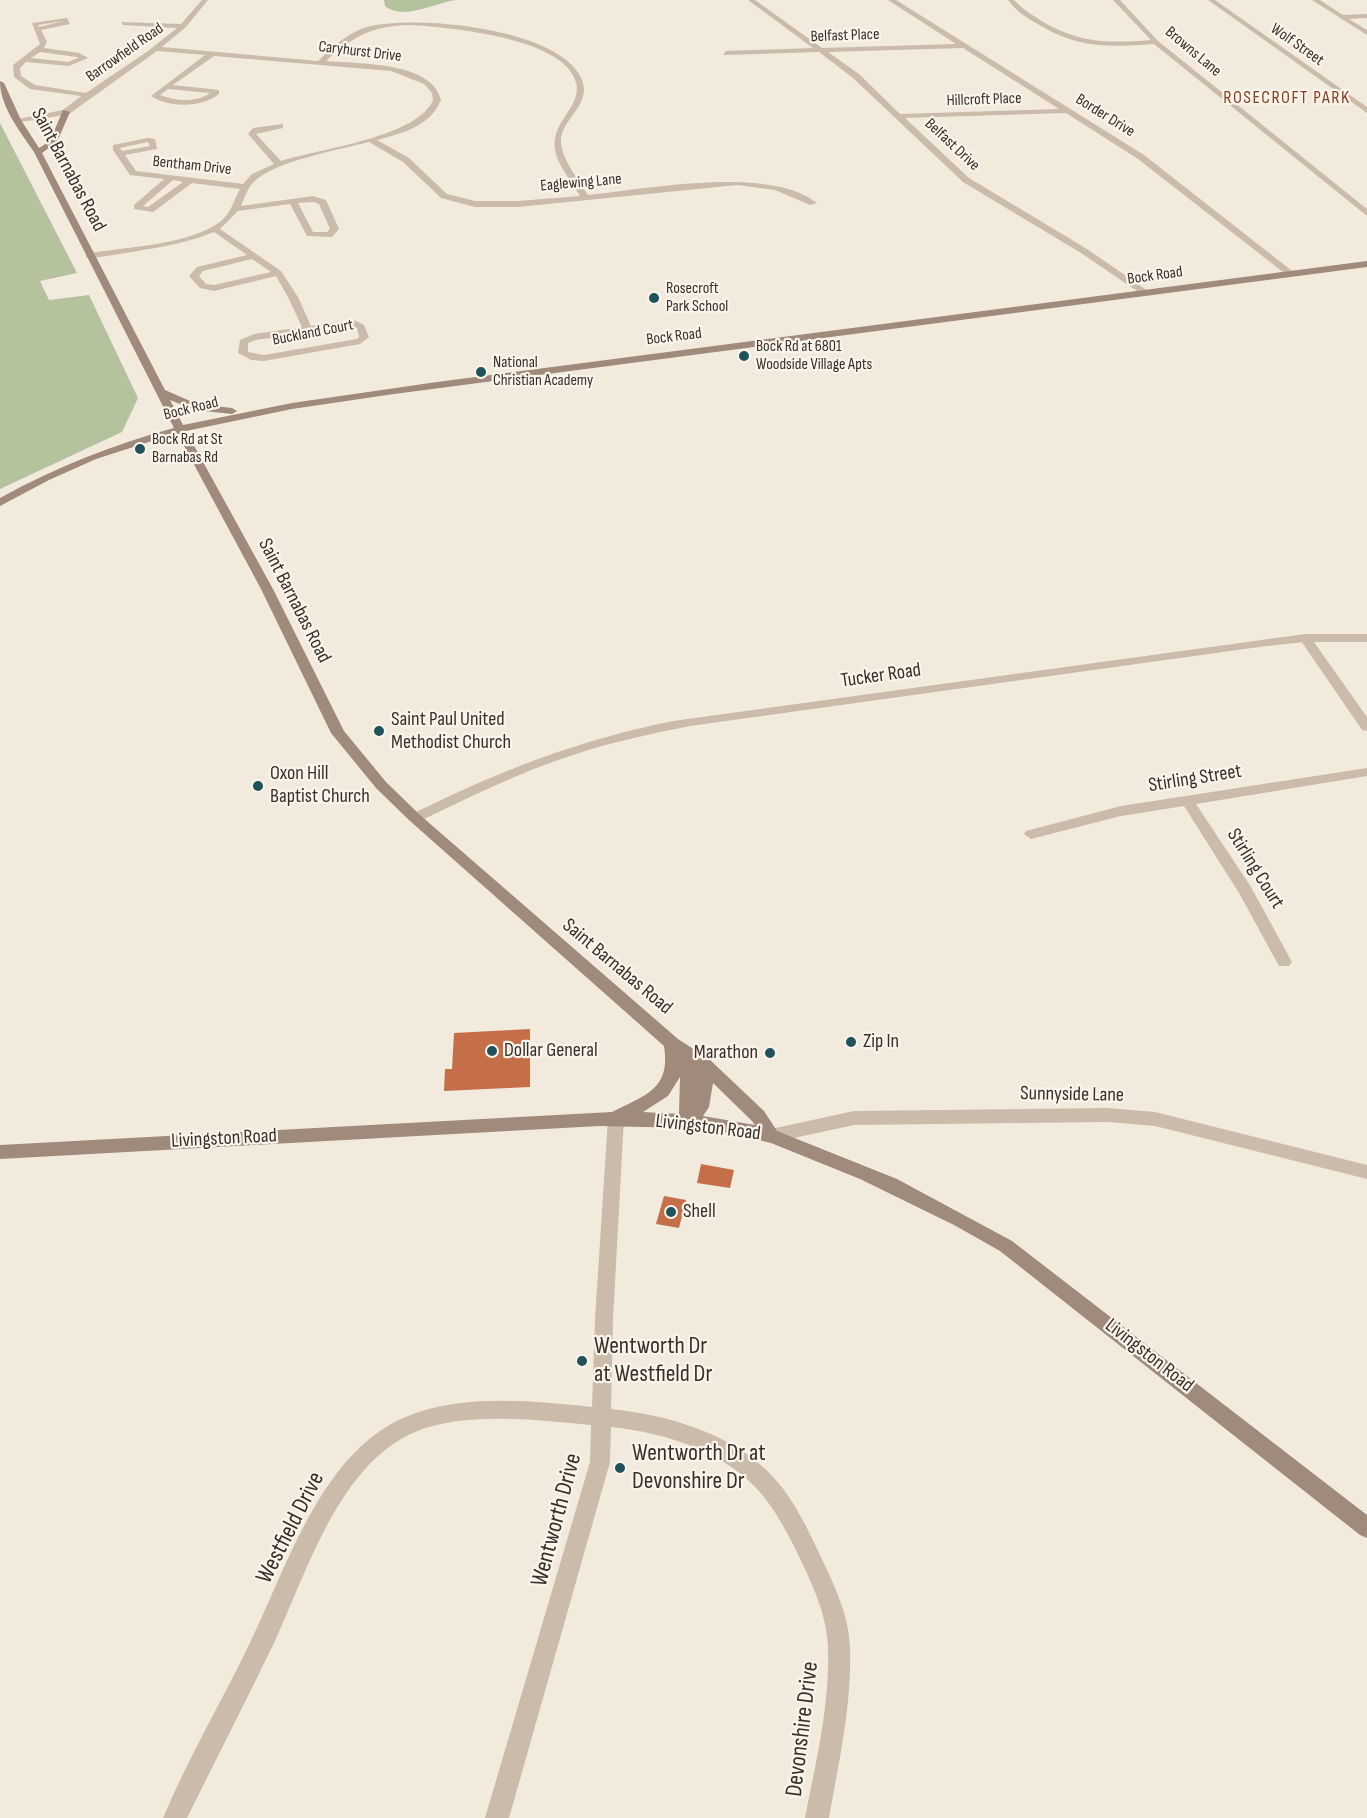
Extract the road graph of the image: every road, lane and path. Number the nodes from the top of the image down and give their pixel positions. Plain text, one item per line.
1 (206, 0) edge
2 (751, 0) edge
3 (891, 0) edge
4 (1011, 0) edge
5 (1116, 0) edge
6 (1210, 0) edge
7 (1316, 0) edge
8 (1367, 16) edge
9 (1341, 17) junction
10 (123, 23) dead end
11 (37, 26) dead end
12 (184, 26) junction
13 (1367, 33) edge
14 (1156, 42) junction
15 (965, 46) junction
16 (159, 49) junction
17 (40, 50) junction
18 (820, 50) junction
19 (213, 53) junction
20 (726, 53) dead end
21 (24, 60) junction
22 (321, 62) junction
23 (0, 83) edge
24 (166, 87) junction
25 (85, 97) junction
26 (1069, 111) junction
27 (1367, 111) edge
28 (66, 112) junction
29 (901, 116) junction
30 (16, 118) junction
31 (280, 126) dead end
32 (369, 140) junction
33 (118, 150) junction
34 (38, 152) junction
35 (280, 165) junction
36 (171, 178) junction
37 (190, 180) junction
38 (246, 186) junction
39 (585, 197) junction
40 (293, 201) junction
41 (813, 203) dead end
42 (237, 209) junction
43 (1367, 213) edge
44 (214, 229) junction
45 (89, 256) junction
46 (255, 256) junction
47 (1367, 264) edge
48 (278, 273) junction
49 (1291, 274) junction
50 (1146, 293) junction
51 (307, 329) junction
52 (160, 392) junction
53 (262, 410) junction
54 (179, 428) junction
55 (0, 503) edge
56 (1305, 638) junction
57 (1367, 638) edge
58 (1367, 727) edge
59 (1367, 772) edge
60 (1187, 800) junction
61 (415, 818) junction
62 (1031, 834) dead end
63 (1284, 962) dead end
64 (685, 1054) junction
65 (616, 1118) junction
66 (687, 1122) junction
67 (771, 1136) junction
68 (0, 1152) edge
69 (1367, 1172) edge
70 (602, 1416) junction
71 (1367, 1528) edge
72 (175, 1818) edge
73 (497, 1818) edge
74 (817, 1818) edge

1 - 12 street, Barrowfield Road
2 - 18 street, Belfast Drive
3 - 15 street, Border Drive
4 - 14 street
5 - 14 street, Browns Lane
6 - 27 street, Wolf Street
7 - 9 street
8 - 9 street
9 - 13 street
10 - 12 street
11 - 17 street
12 - 16 street, Barrowfield Road
14 - 43 street, Browns Lane
15 - 18 street, Belfast Place
15 - 26 street, Border Drive
16 - 19 street, Caryhurst Drive
16 - 25 street, Barrowfield Road
17 - 21 street
17 - 21 street
18 - 20 street, Belfast Place
18 - 29 street, Belfast Drive
19 - 22 street, Caryhurst Drive
19 - 24 street
21 - 25 street
22 - 32 street, Caryhurst Drive
22 - 39 street
23 - 30 main road, Saint Barnabas Road
24 - 24 street
25 - 28 street, Barrowfield Road
25 - 30 street, Barrowfield Road
26 - 29 street, Hillcroft Place
26 - 49 street, Border Drive
28 - 30 street, Barrowfield Road
28 - 34 main road
29 - 50 street, Belfast Drive
30 - 34 main road, Saint Barnabas Road
31 - 35 street
32 - 35 street, Caryhurst Drive
32 - 39 street, Eaglewing Lane
33 - 33 street
33 - 36 street, Bentham Drive
34 - 45 main road, Saint Barnabas Road
35 - 38 street, Caryhurst Drive
36 - 37 street, Bentham Drive
36 - 37 street
37 - 38 street, Bentham Drive
38 - 42 street
39 - 41 street, Eaglewing Lane
40 - 40 street
40 - 42 street
42 - 44 street
44 - 45 street
44 - 46 street
45 - 52 main road, Saint Barnabas Road
46 - 48 street
46 - 48 street
47 - 49 main road, Bock Road
48 - 51 street
49 - 50 main road, Bock Road
50 - 53 main road, Bock Road
51 - 51 street, Buckland Court
52 - 53 main road
52 - 54 main road, Saint Barnabas Road
53 - 54 main road, Bock Road
54 - 55 main road, Bock Road
54 - 61 main road, Saint Barnabas Road
56 - 57 street, Tucker Road
56 - 58 street
56 - 61 street, Tucker Road
59 - 60 street, Stirling Street
60 - 62 street, Stirling Street
60 - 63 street, Stirling Court
61 - 64 main road, Saint Barnabas Road
64 - 65 main road
64 - 66 main road, Saint Barnabas Road
64 - 66 main road
64 - 67 main road
65 - 66 main road, Livingston Road
65 - 68 main road, Livingston Road
65 - 70 street, Wentworth Drive
66 - 67 main road, Livingston Road
67 - 69 street, Sunnyside Lane
67 - 71 main road, Livingston Road
70 - 72 street, Westfield Drive
70 - 73 street, Wentworth Drive
70 - 74 street, Devonshire Drive

